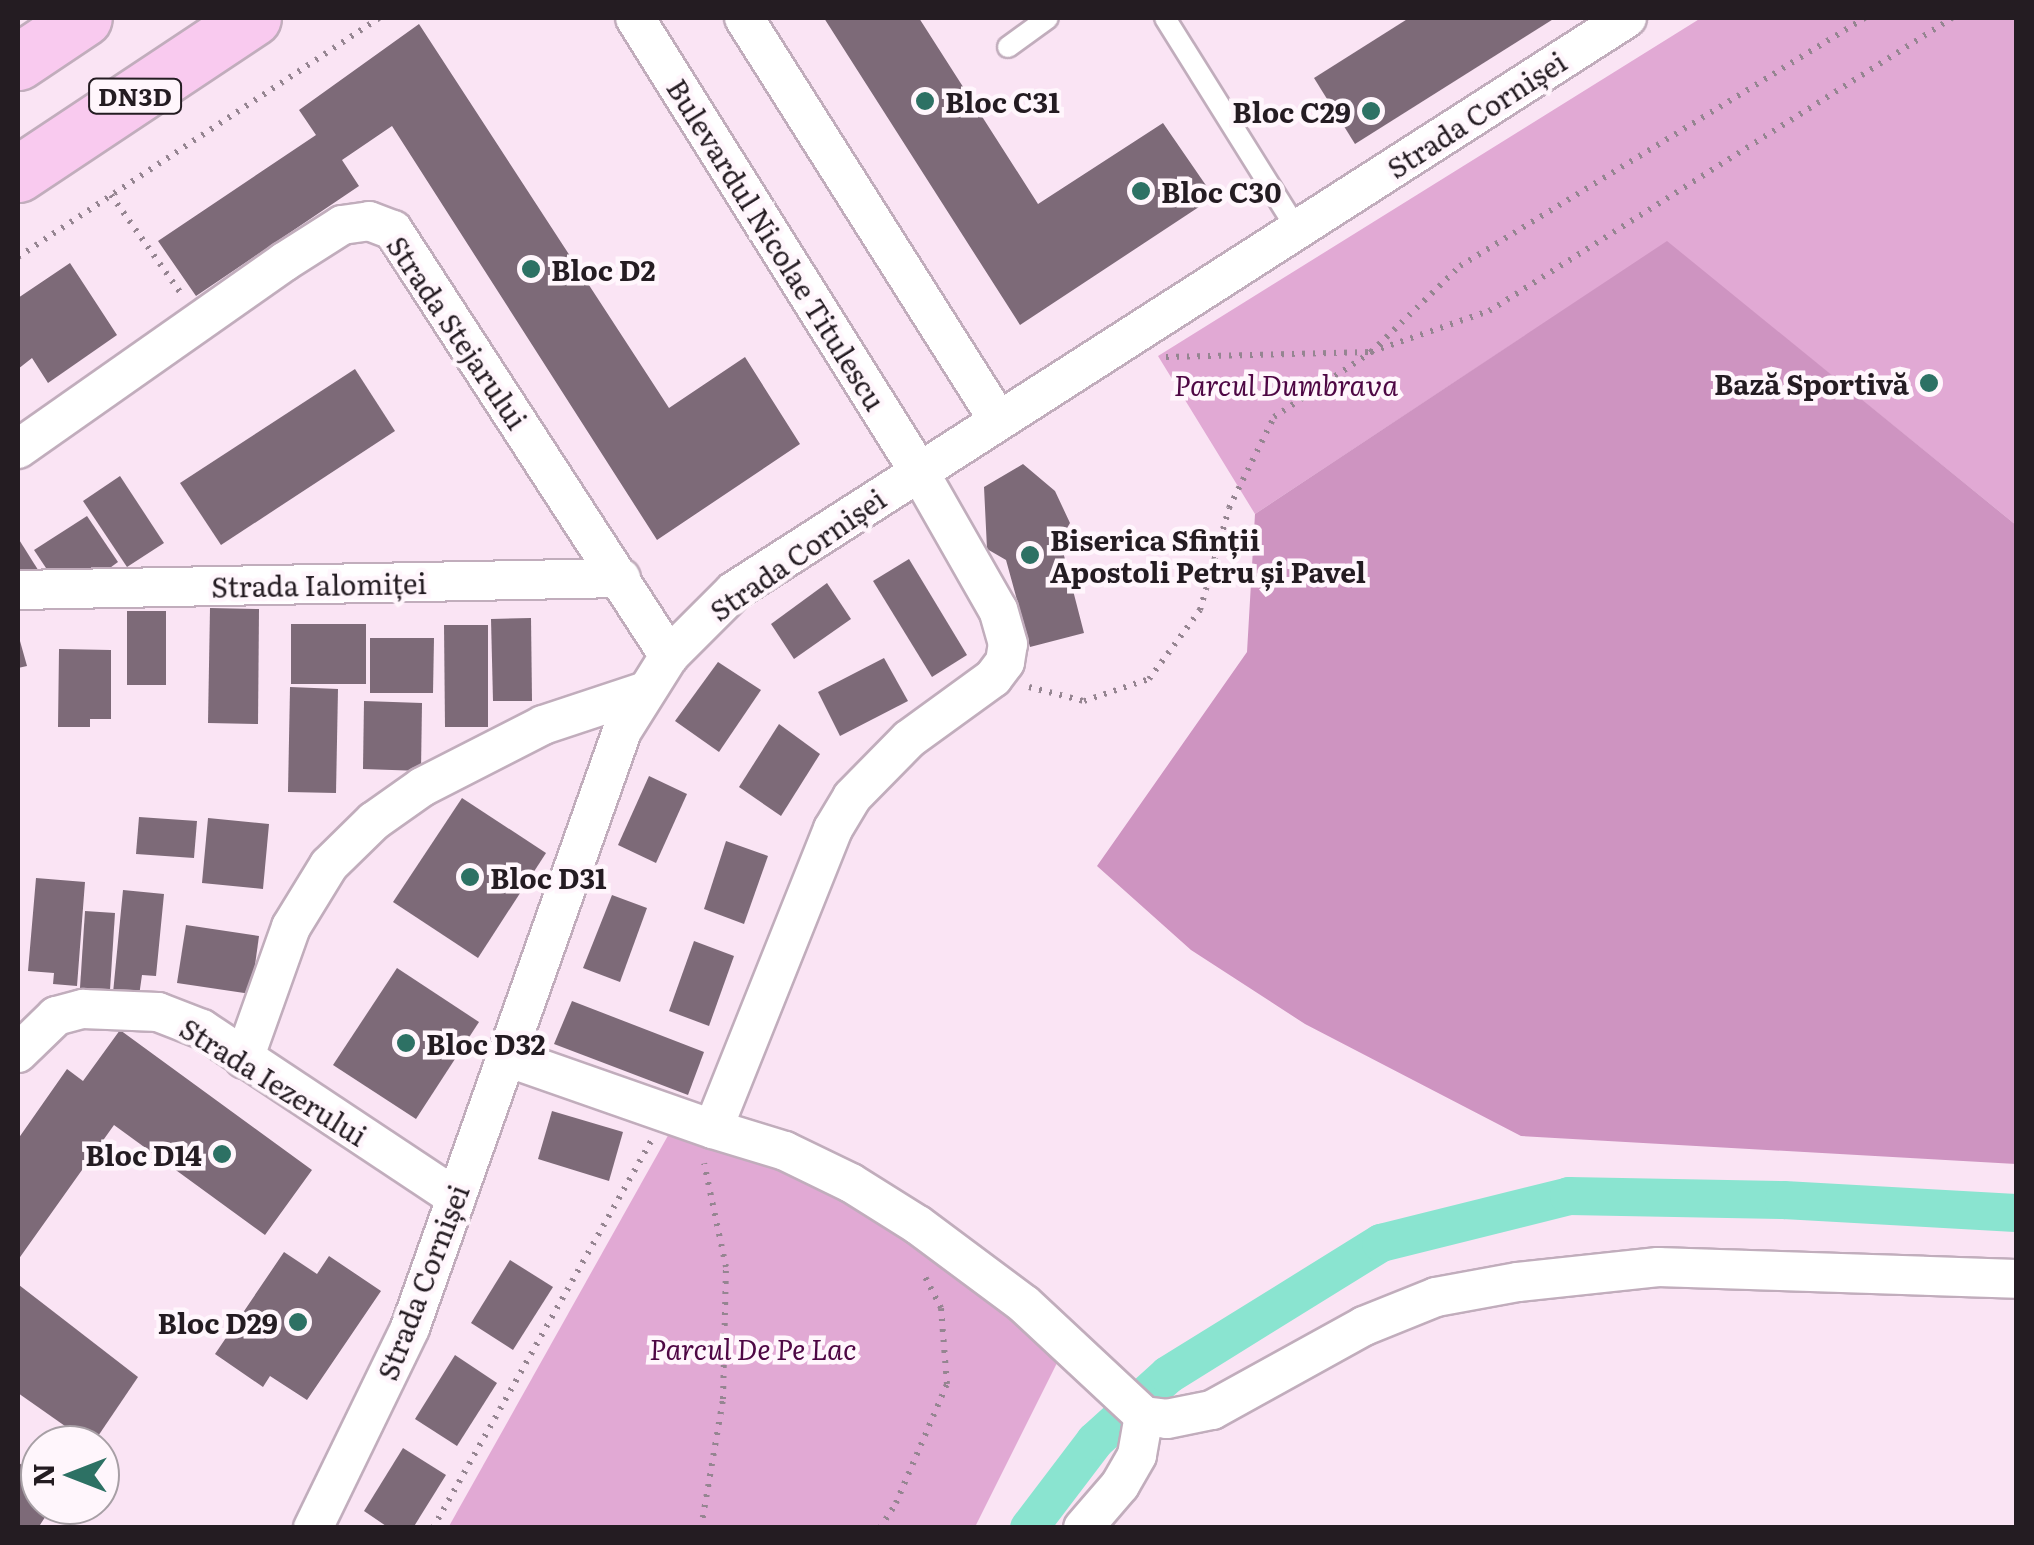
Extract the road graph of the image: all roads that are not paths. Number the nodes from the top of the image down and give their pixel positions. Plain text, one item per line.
1 (84, 18) edge
2 (253, 18) edge
3 (635, 18) edge
4 (744, 18) edge
5 (1048, 18) edge
6 (1165, 18) edge
7 (1626, 18) edge
8 (1008, 47) dead end
9 (18, 62) edge
10 (18, 174) edge
11 (1297, 228) junction
12 (998, 420) junction
13 (18, 450) edge
14 (918, 470) junction
15 (621, 578) junction
16 (18, 590) edge
17 (670, 656) junction
18 (643, 692) junction
19 (56, 1016) junction
20 (18, 1020) edge
21 (18, 1053) edge
22 (504, 1056) junction
23 (244, 1058) junction
24 (713, 1129) junction
25 (456, 1198) junction
26 (2016, 1279) edge
27 (1144, 1416) junction
28 (313, 1528) edge
29 (1083, 1528) edge

1 - 9 main road
2 - 10 main road, DN3D
3 - 14 street, Bulevardul Nicolae Titulescu
4 - 12 street
5 - 8 lane
6 - 11 lane
7 - 11 street, Strada Cornișei
11 - 12 street, Strada Cornișei
12 - 14 street, Strada Cornișei
13 - 15 street, Strada Stejarului
14 - 17 street, Strada Cornișei
14 - 24 street, Bulevardul Nicolae Titulescu
15 - 16 street, Strada Ialomiței
15 - 17 street, Strada Stejarului
17 - 18 street, Strada Cornișei
18 - 22 street, Strada Cornișei
18 - 23 street
19 - 20 lane, Strada Iezerului
19 - 21 street
19 - 23 street, Strada Iezerului
22 - 24 street
22 - 25 street, Strada Cornișei
23 - 25 street, Strada Iezerului
24 - 27 street
25 - 28 street, Strada Cornișei
26 - 27 street
27 - 29 street

